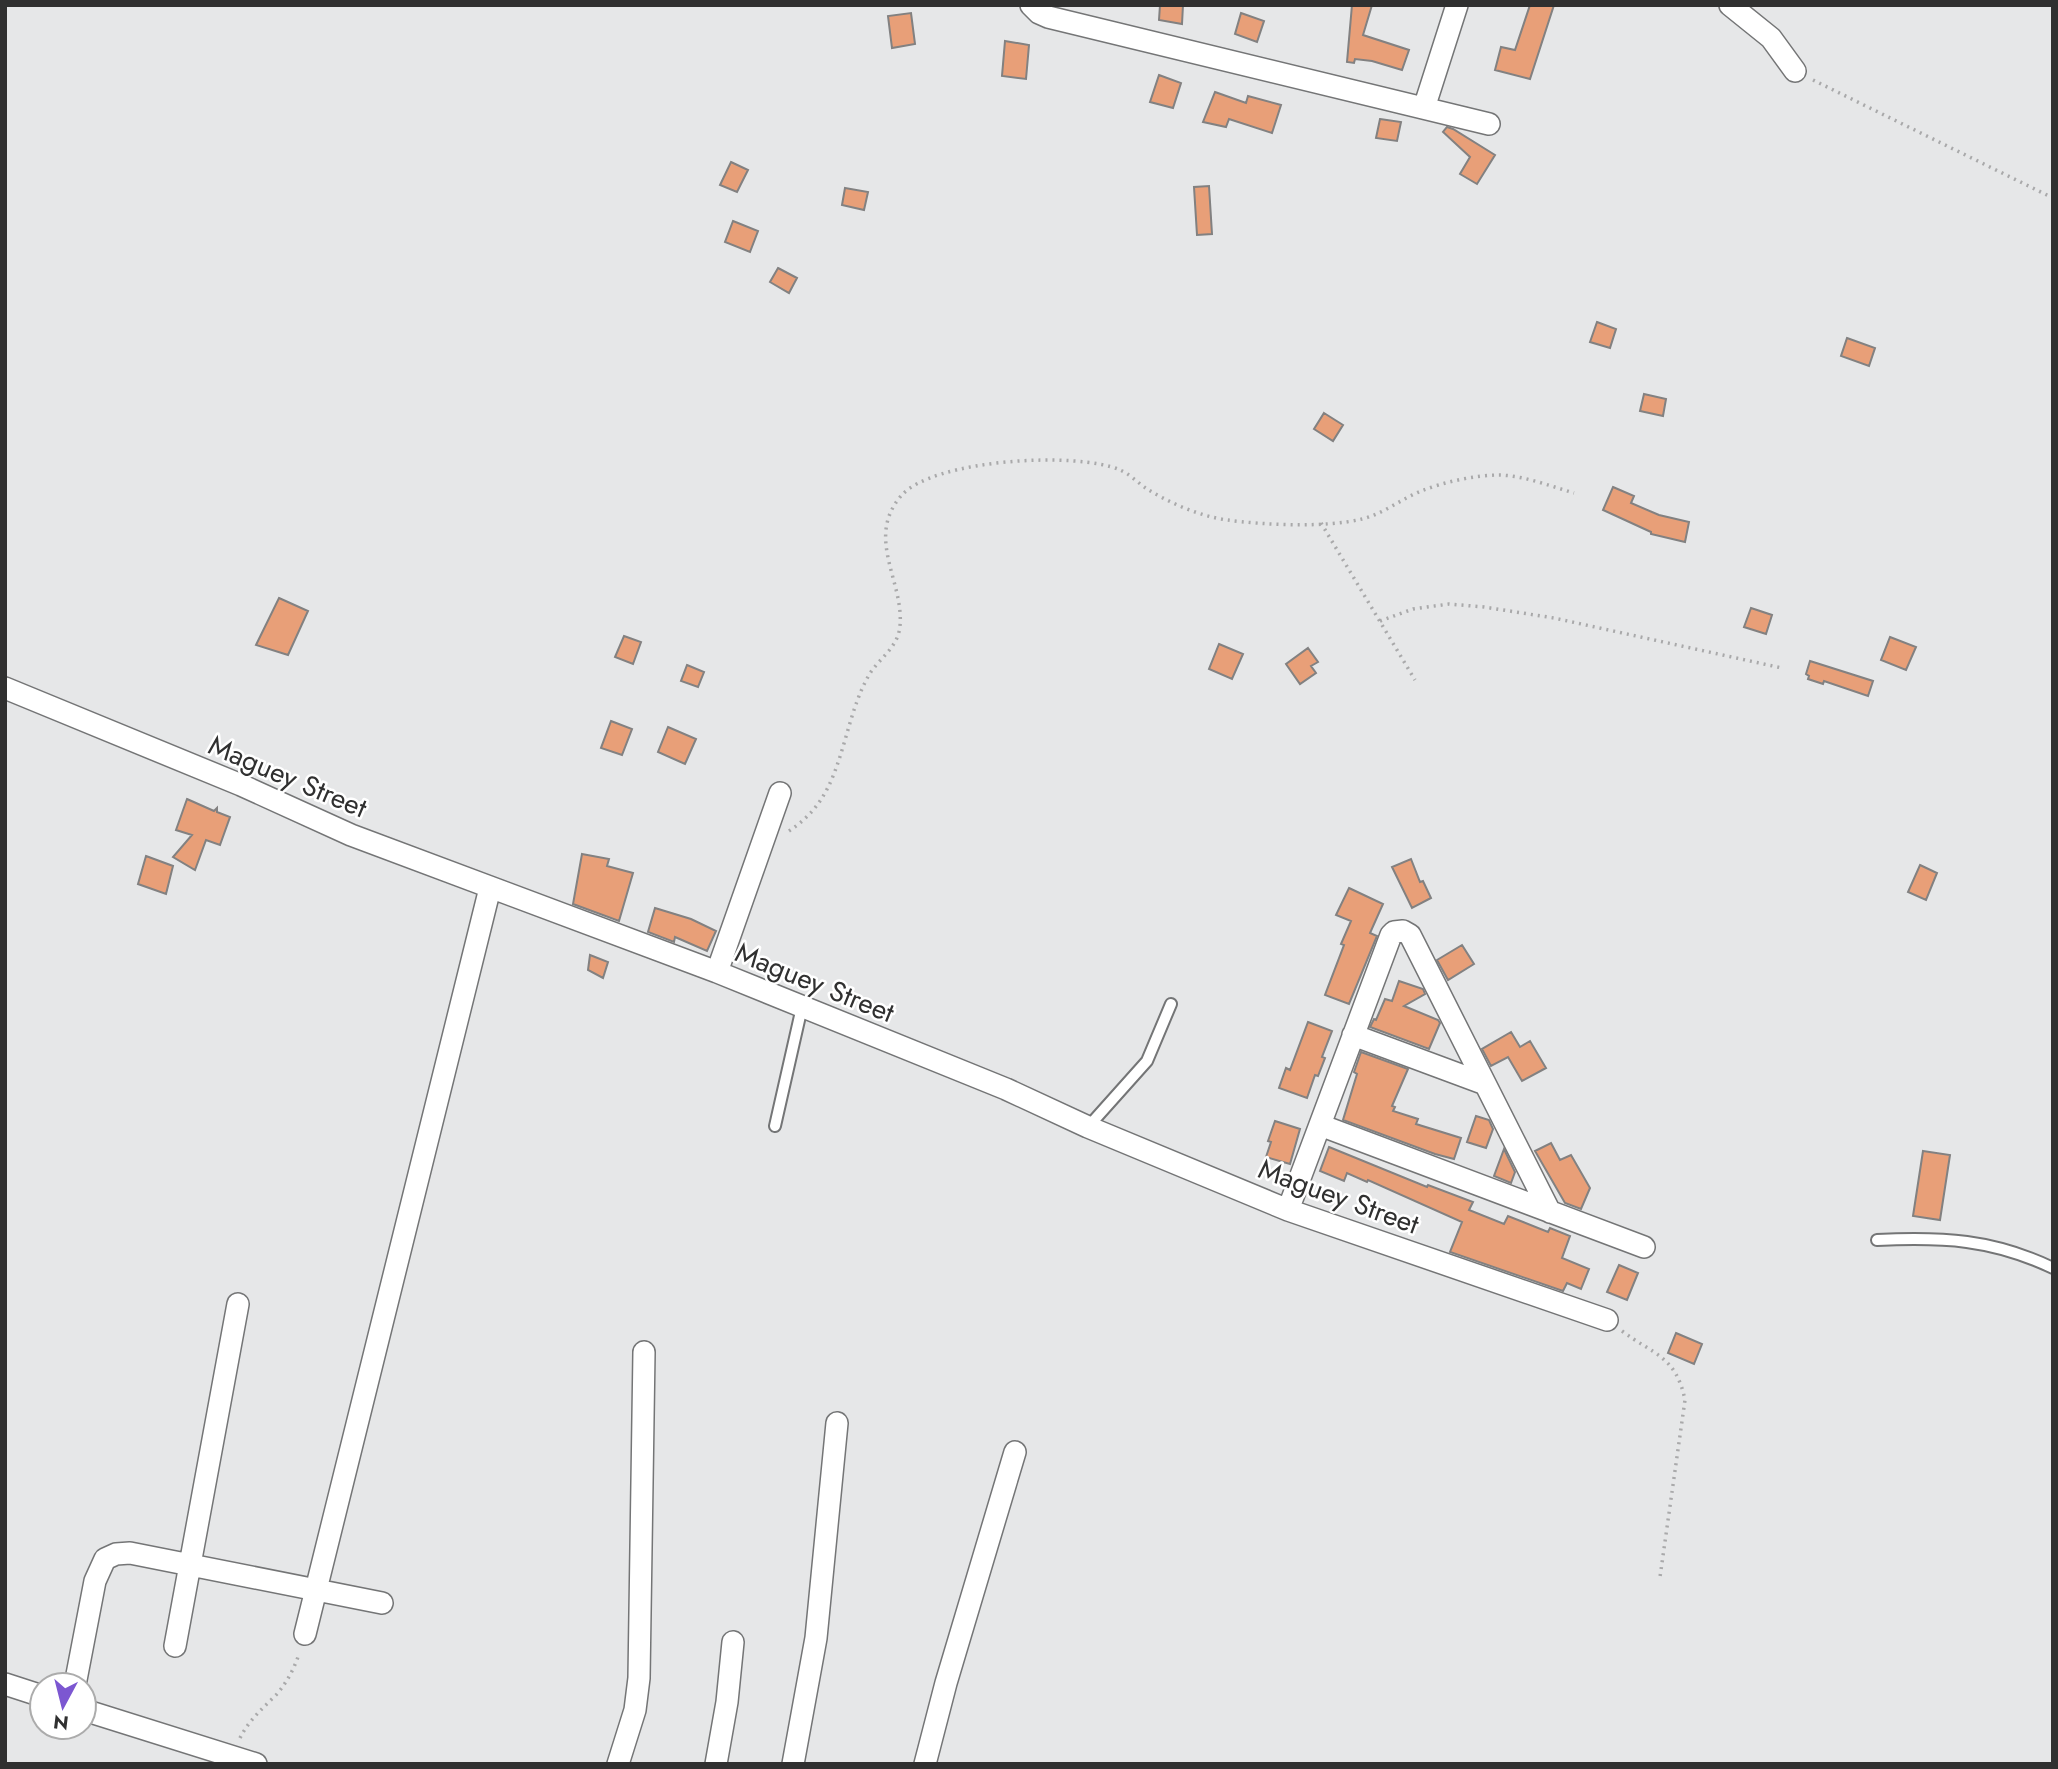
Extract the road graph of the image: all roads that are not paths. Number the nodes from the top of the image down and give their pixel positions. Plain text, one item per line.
1 (1031, 5) edge
2 (1457, 5) edge
3 (1730, 5) edge
4 (1795, 71) road end
5 (1424, 108) junction
6 (1489, 124) dead end
7 (5, 688) edge
8 (780, 793) dead end
9 (490, 888) junction
10 (718, 972) junction
11 (1171, 1004) dead end
12 (802, 1007) junction
13 (1353, 1035) junction
14 (1485, 1084) junction
15 (1320, 1125) junction
16 (775, 1126) dead end
17 (1088, 1127) junction
18 (1288, 1210) junction
19 (1550, 1212) junction
20 (1877, 1240) dead end
21 (1644, 1247) dead end
22 (2053, 1268) edge
23 (238, 1304) dead end
24 (1607, 1320) road end
25 (644, 1352) dead end
26 (836, 1423) dead end
27 (1015, 1452) dead end
28 (190, 1565) junction
29 (317, 1591) junction
30 (382, 1604) dead end
31 (306, 1634) road end
32 (733, 1643) dead end
33 (175, 1646) dead end
34 (78, 1671) edge
35 (5, 1684) edge
36 (28, 1691) edge
37 (98, 1714) edge
38 (256, 1764) edge
39 (618, 1764) edge
40 (716, 1764) edge
41 (793, 1764) edge
42 (925, 1764) edge

1 - 5 street
2 - 5 street
3 - 4 street
5 - 6 street
7 - 9 street, Maguey Street
8 - 10 street
9 - 10 street, Maguey Street
9 - 29 street
10 - 12 street, Maguey Street
11 - 17 lane
12 - 16 lane
12 - 17 street, Maguey Street
13 - 14 street
13 - 14 street
13 - 15 street
14 - 19 street
15 - 18 street
15 - 19 street
17 - 18 street, Maguey Street
18 - 24 street, Maguey Street
19 - 21 street
20 - 22 lane
23 - 28 street
25 - 39 street
26 - 41 street
27 - 42 street
28 - 29 street
28 - 33 street
28 - 34 street
29 - 30 street
29 - 31 street
32 - 40 street
35 - 36 street
37 - 38 street

